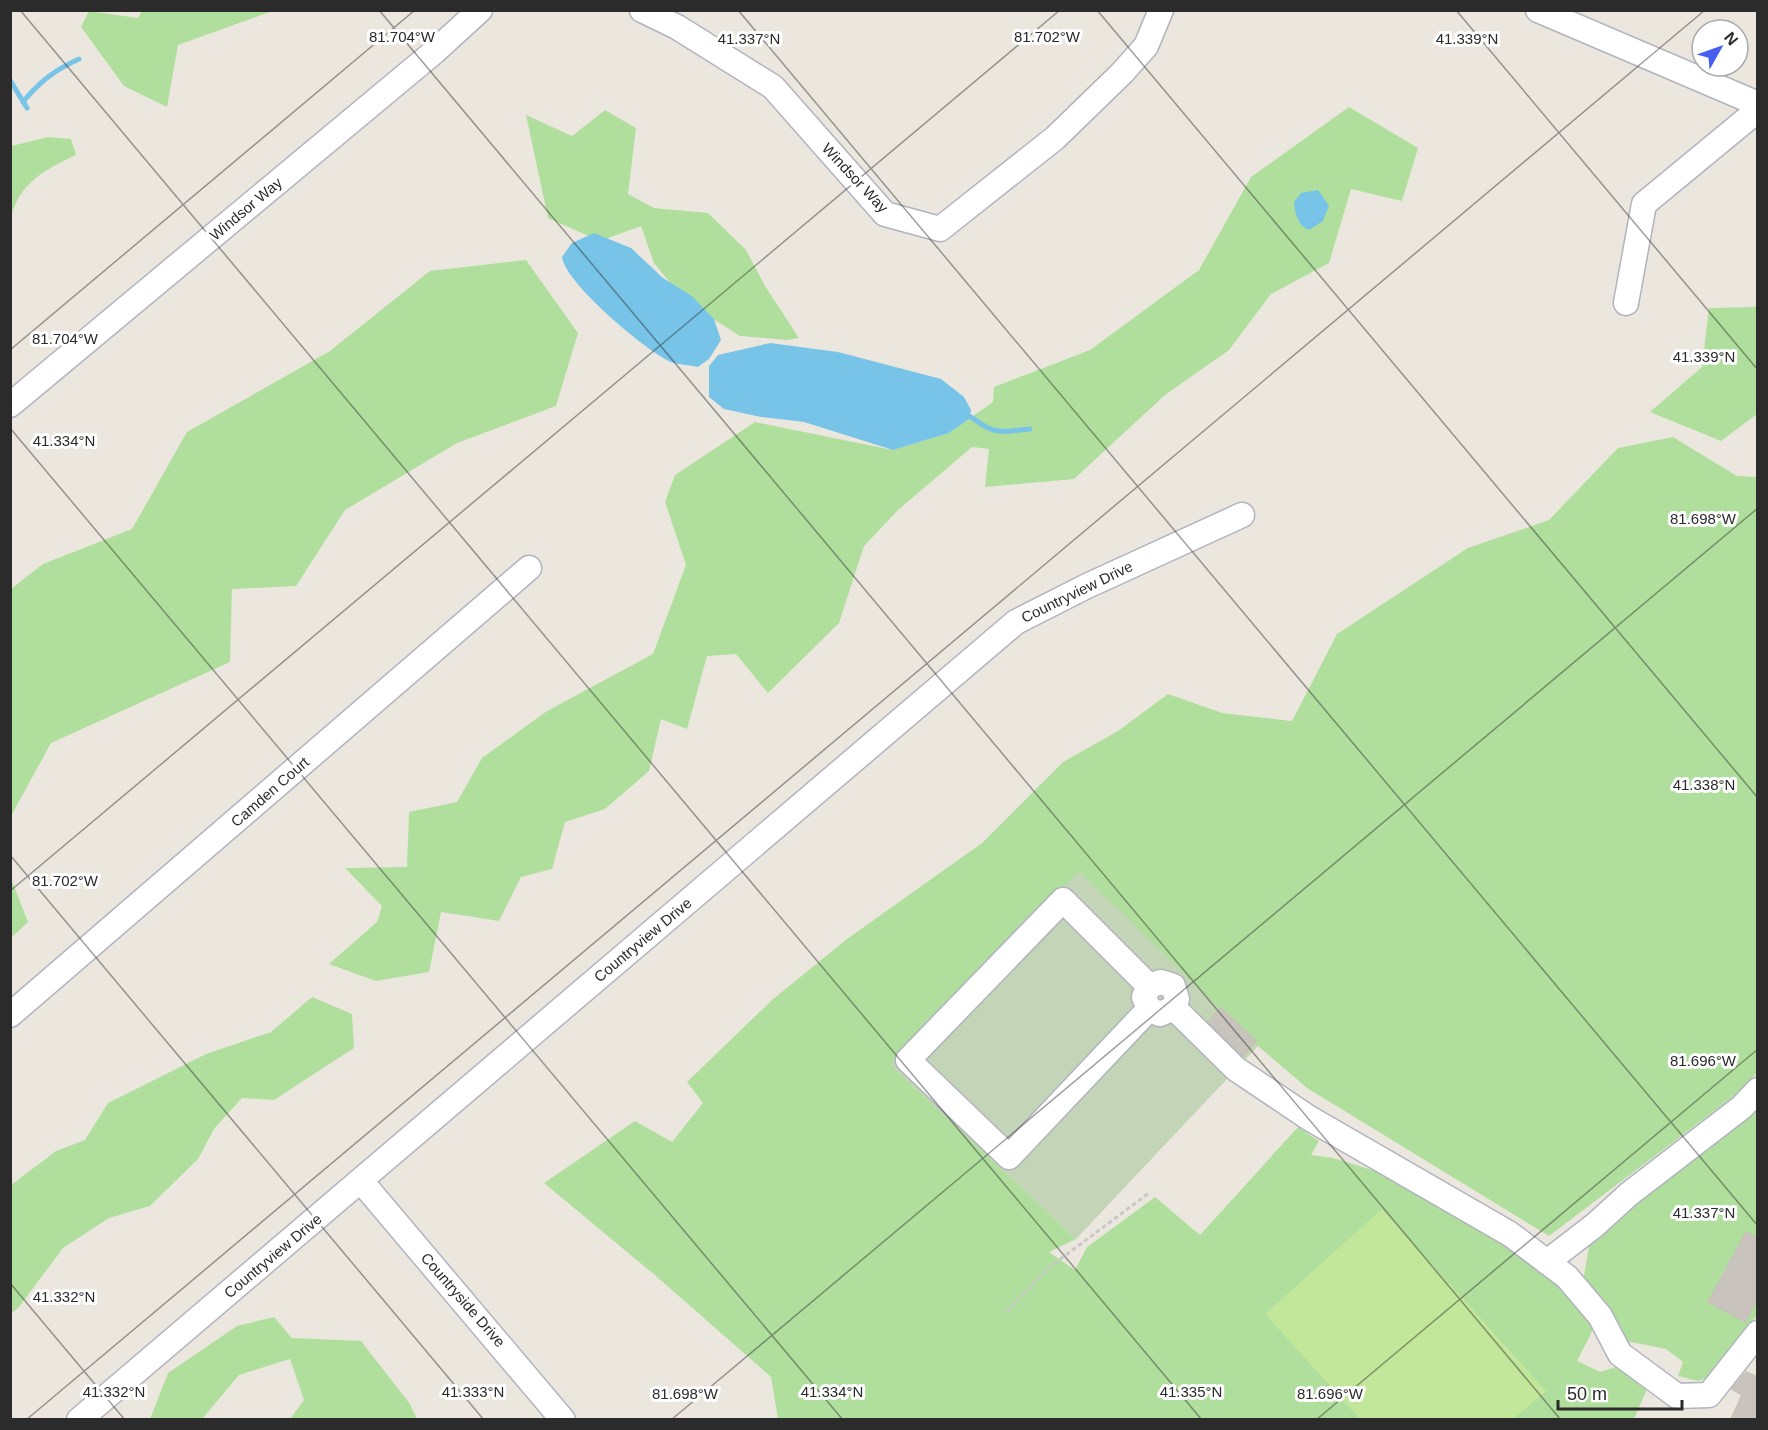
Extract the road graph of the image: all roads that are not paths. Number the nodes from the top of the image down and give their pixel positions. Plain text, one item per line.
1 (480, 10) edge
2 (642, 10) edge
3 (1161, 10) edge
4 (1538, 10) edge
5 (1758, 104) edge
6 (1758, 110) edge
7 (1626, 303) dead end
8 (10, 405) edge
9 (1242, 515) dead end
10 (529, 568) dead end
11 (1149, 998) junction
12 (10, 1015) edge
13 (1758, 1090) edge
14 (361, 1181) junction
15 (1547, 1262) junction
16 (1758, 1333) edge
17 (79, 1419) edge
18 (564, 1419) edge

1 - 8 street, Windsor Way
2 - 3 street, Windsor Way
4 - 5 street
6 - 7 street
9 - 14 street, Countryview Drive
10 - 12 street, Camden Court
11 - 11 street
11 - 15 street
13 - 15 street
14 - 17 street, Countryview Drive
14 - 18 street, Countryside Drive
15 - 16 street

